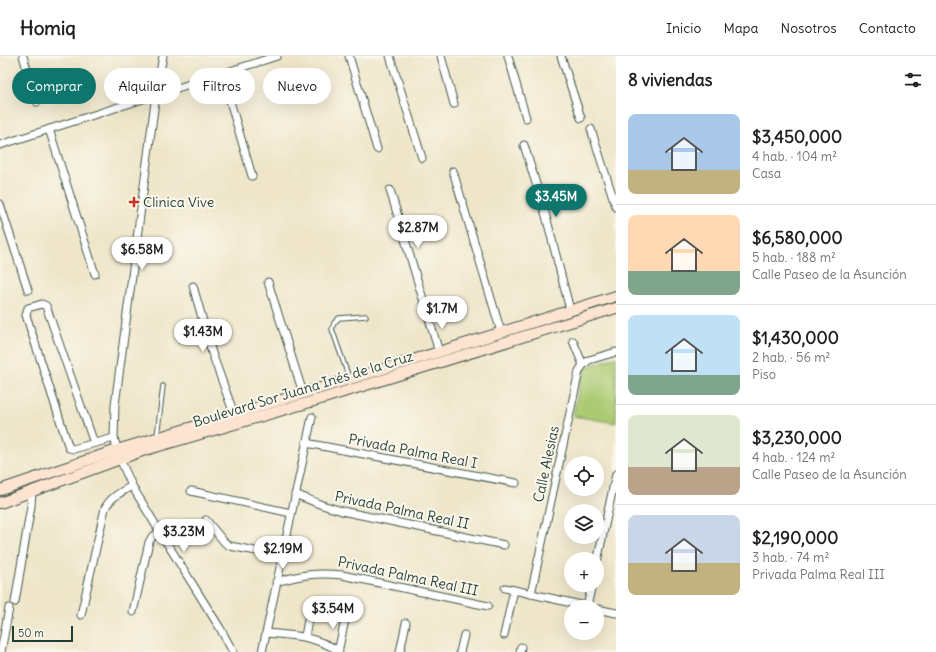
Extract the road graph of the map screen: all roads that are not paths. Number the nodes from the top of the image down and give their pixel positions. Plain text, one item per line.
1 (23, 56) edge
2 (163, 56) edge
3 (277, 56) edge
4 (349, 56) edge
5 (390, 56) edge
6 (441, 56) edge
7 (508, 56) edge
8 (561, 56) edge
9 (27, 68) edge
10 (161, 68) edge
11 (240, 68) edge
12 (125, 104) edge
13 (155, 104) edge
14 (231, 104) edge
15 (454, 104) dead end
16 (526, 118) dead end
17 (581, 118) dead end
18 (49, 129) junction
19 (591, 129) dead end
20 (0, 145) edge
21 (524, 145) dead end
22 (377, 149) dead end
23 (422, 158) dead end
24 (453, 171) dead end
25 (252, 176) dead end
26 (390, 190) dead end
27 (0, 204) edge
28 (616, 207) edge
29 (95, 274) dead end
30 (268, 282) dead end
31 (193, 286) dead end
32 (28, 290) dead end
33 (616, 296) edge
34 (616, 308) edge
35 (570, 310) junction
36 (366, 316) dead end
37 (501, 332) junction
38 (573, 341) dead end
39 (439, 352) junction
40 (616, 352) edge
41 (583, 365) junction
42 (349, 379) junction
43 (163, 386) dead end
44 (303, 393) junction
45 (234, 414) junction
46 (312, 417) dead end
47 (114, 438) junction
48 (157, 438) junction
49 (94, 443) junction
50 (306, 444) junction
51 (118, 454) junction
52 (616, 474) edge
53 (516, 483) dead end
54 (132, 486) junction
55 (0, 490) edge
56 (191, 491) dead end
57 (32, 492) junction
58 (295, 494) junction
59 (0, 503) edge
60 (291, 513) junction
61 (206, 520) dead end
62 (160, 532) junction
63 (504, 545) dead end
64 (599, 552) edge
65 (282, 556) junction
66 (276, 582) junction
67 (505, 588) dead end
68 (514, 590) junction
69 (531, 594) junction
70 (15, 602) dead end
71 (564, 602) edge
72 (488, 606) dead end
73 (9, 608) dead end
74 (604, 610) edge
75 (347, 611) dead end
76 (133, 612) dead end
77 (616, 613) edge
78 (81, 615) dead end
79 (308, 620) dead end
80 (406, 623) dead end
81 (266, 633) junction
82 (464, 635) dead end
83 (305, 636) junction
84 (504, 636) dead end
85 (0, 652) edge
86 (233, 652) edge
87 (262, 652) edge
88 (339, 652) edge
89 (400, 652) edge
90 (460, 652) edge

1 - 9 street
2 - 10 street
3 - 11 street
4 - 22 street
5 - 23 street
6 - 15 street
7 - 16 street
8 - 17 street
12 - 18 street
13 - 47 street
14 - 25 street
18 - 20 street
18 - 29 street
19 - 28 street
21 - 35 street
24 - 37 street
26 - 39 street
27 - 32 street
30 - 44 street
31 - 45 street
33 - 35 main road, Boulevard Sor Juana Inés de la Cruz
34 - 51 main road, Boulevard Sor Juana Inés de la Cruz
35 - 37 main road, Boulevard Sor Juana Inés de la Cruz
36 - 42 lane
37 - 39 main road, Boulevard Sor Juana Inés de la Cruz
38 - 41 street
39 - 42 main road, Boulevard Sor Juana Inés de la Cruz
40 - 41 street
41 - 69 street, Calle Alesias
42 - 44 main road, Boulevard Sor Juana Inés de la Cruz
43 - 48 lane
44 - 45 main road, Boulevard Sor Juana Inés de la Cruz
45 - 48 main road, Boulevard Sor Juana Inés de la Cruz
46 - 50 street
47 - 49 street
47 - 51 street
48 - 51 main road, Boulevard Sor Juana Inés de la Cruz
49 - 49 street
50 - 53 street, Privada Palma Real I
50 - 58 street
51 - 54 street
51 - 55 main road, Boulevard Sor Juana Inés de la Cruz
51 - 57 main road, Boulevard Sor Juana Inés de la Cruz
52 - 64 street
54 - 62 street
54 - 78 street
56 - 60 street
57 - 59 main road, Boulevard Sor Juana Inés de la Cruz
57 - 70 street
58 - 60 street
58 - 63 street, Privada Palma Real II
60 - 65 street
61 - 65 street
62 - 76 street
62 - 86 street
65 - 66 street
66 - 72 street, Privada Palma Real III
66 - 81 street
67 - 68 street
68 - 69 street
68 - 84 street
69 - 71 street
73 - 85 street
74 - 77 street
75 - 88 street
79 - 83 street
80 - 89 street
81 - 83 street
81 - 87 street
82 - 90 street
83 - 88 street

